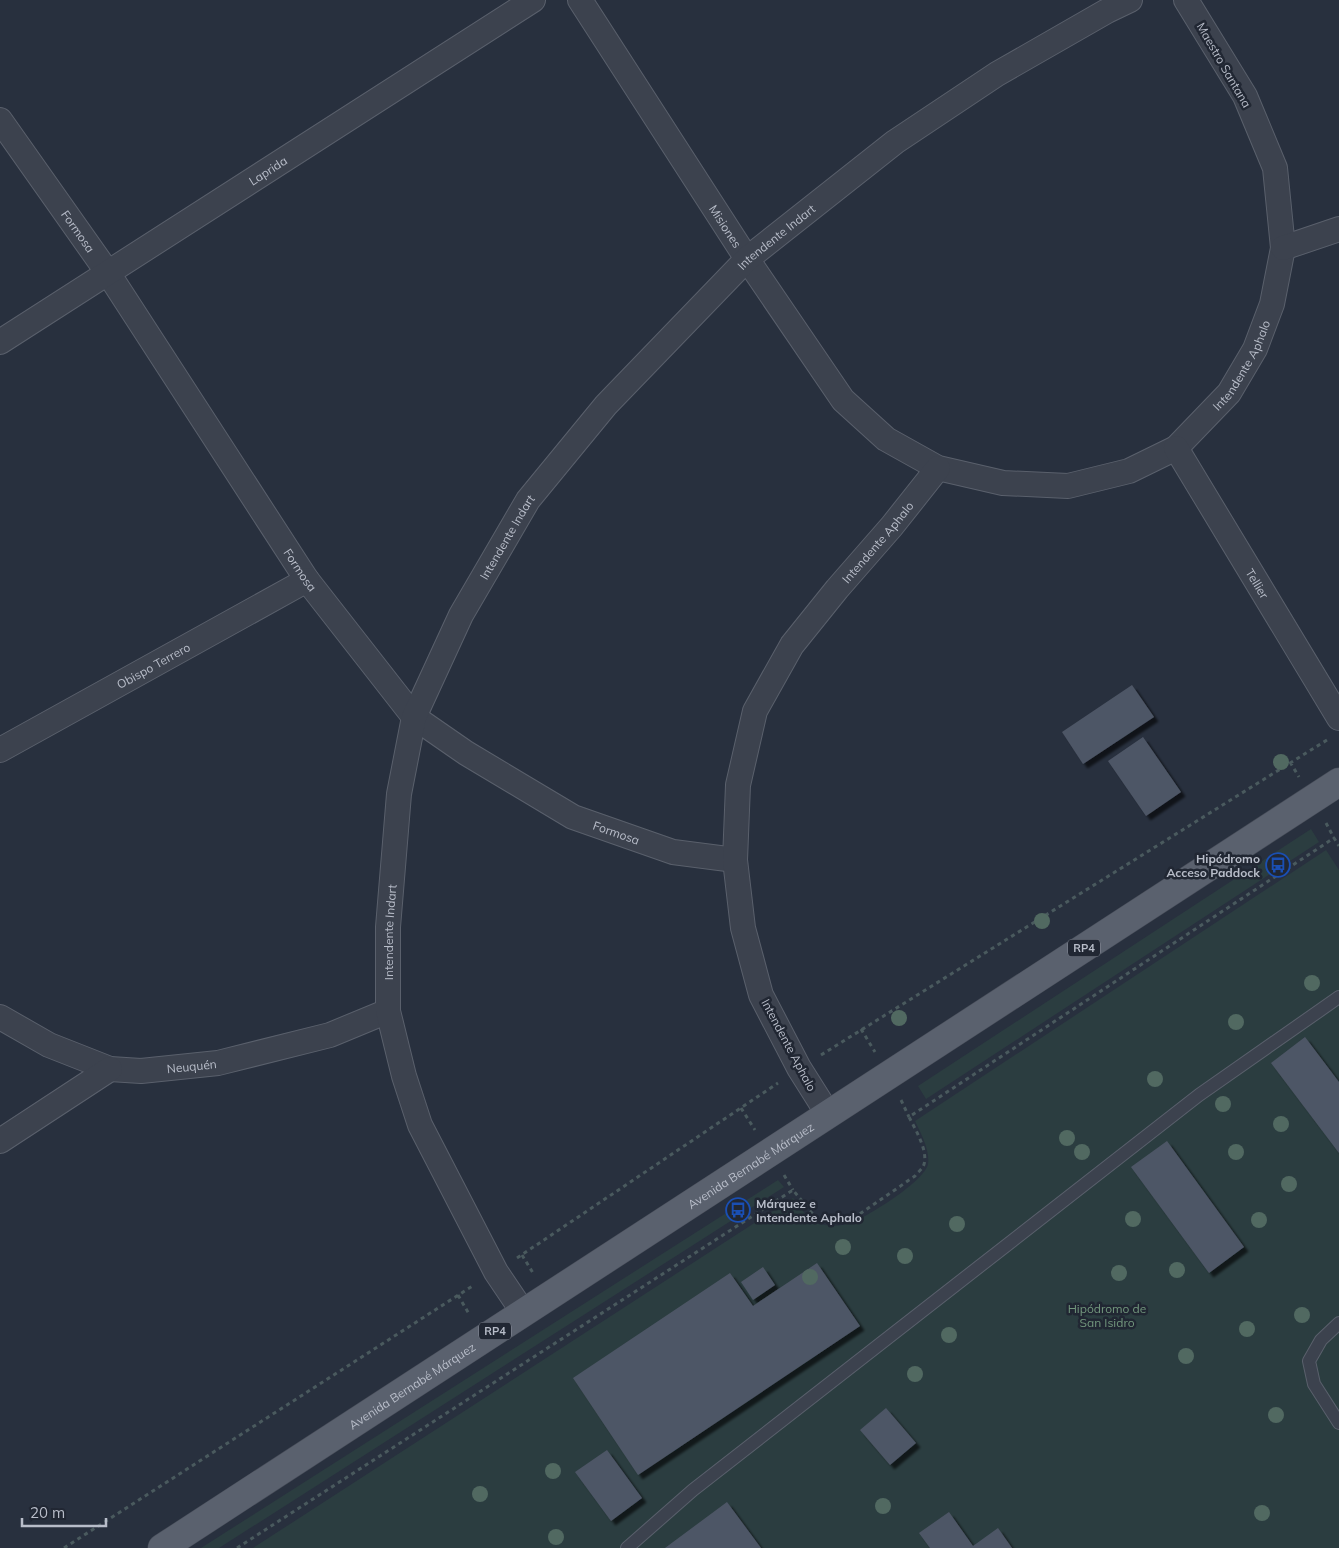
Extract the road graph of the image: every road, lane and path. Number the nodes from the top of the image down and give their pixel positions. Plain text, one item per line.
1 (534, 0) edge
2 (580, 0) edge
3 (1130, 0) edge
4 (1186, 0) edge
5 (0, 120) edge
6 (1339, 229) edge
7 (1283, 248) junction
8 (747, 259) junction
9 (108, 273) junction
10 (0, 342) edge
11 (1176, 448) junction
12 (938, 468) junction
13 (307, 580) junction
14 (414, 718) junction
15 (1335, 727) edge
16 (0, 750) edge
17 (1339, 782) edge
18 (1339, 846) edge
19 (734, 860) junction
20 (1339, 997) edge
21 (388, 1011) junction
22 (0, 1017) edge
23 (799, 1068) junction
24 (110, 1069) junction
25 (828, 1114) junction
26 (0, 1141) edge
27 (496, 1272) junction
28 (523, 1312) junction
29 (1339, 1323) edge
30 (1339, 1423) edge
31 (64, 1548) edge
32 (162, 1548) edge
33 (237, 1548) edge
34 (627, 1548) edge

1 - 9 street, Laprida
2 - 8 street, Misiones
3 - 8 street, Intendente Indart
4 - 7 street, Maestro Santana
5 - 9 street, Formosa
6 - 7 street
7 - 11 street, Intendente Aphalo
8 - 12 street, Misiones
8 - 14 street, Intendente Indart
9 - 10 street, Laprida
9 - 13 street, Formosa
11 - 12 street, Intendente Aphalo
11 - 15 street, Tellier
12 - 19 street, Intendente Aphalo
13 - 14 street, Formosa
13 - 16 street, Obispo Terrero
14 - 19 street, Formosa
14 - 21 street, Intendente Indart
15 - 23 path
17 - 25 main road, Avenida Bernabé Márquez / RP4
18 - 33 path
19 - 23 street, Intendente Aphalo
20 - 34 lane
21 - 24 street, Neuquén
21 - 27 street, Intendente Indart
22 - 24 street, Neuquén
23 - 25 street, Intendente Aphalo
23 - 27 path
24 - 26 street
25 - 28 main road, Avenida Bernabé Márquez / RP4
27 - 28 street, Intendente Indart
27 - 31 path
28 - 32 main road, Avenida Bernabé Márquez / RP4
29 - 30 lane

